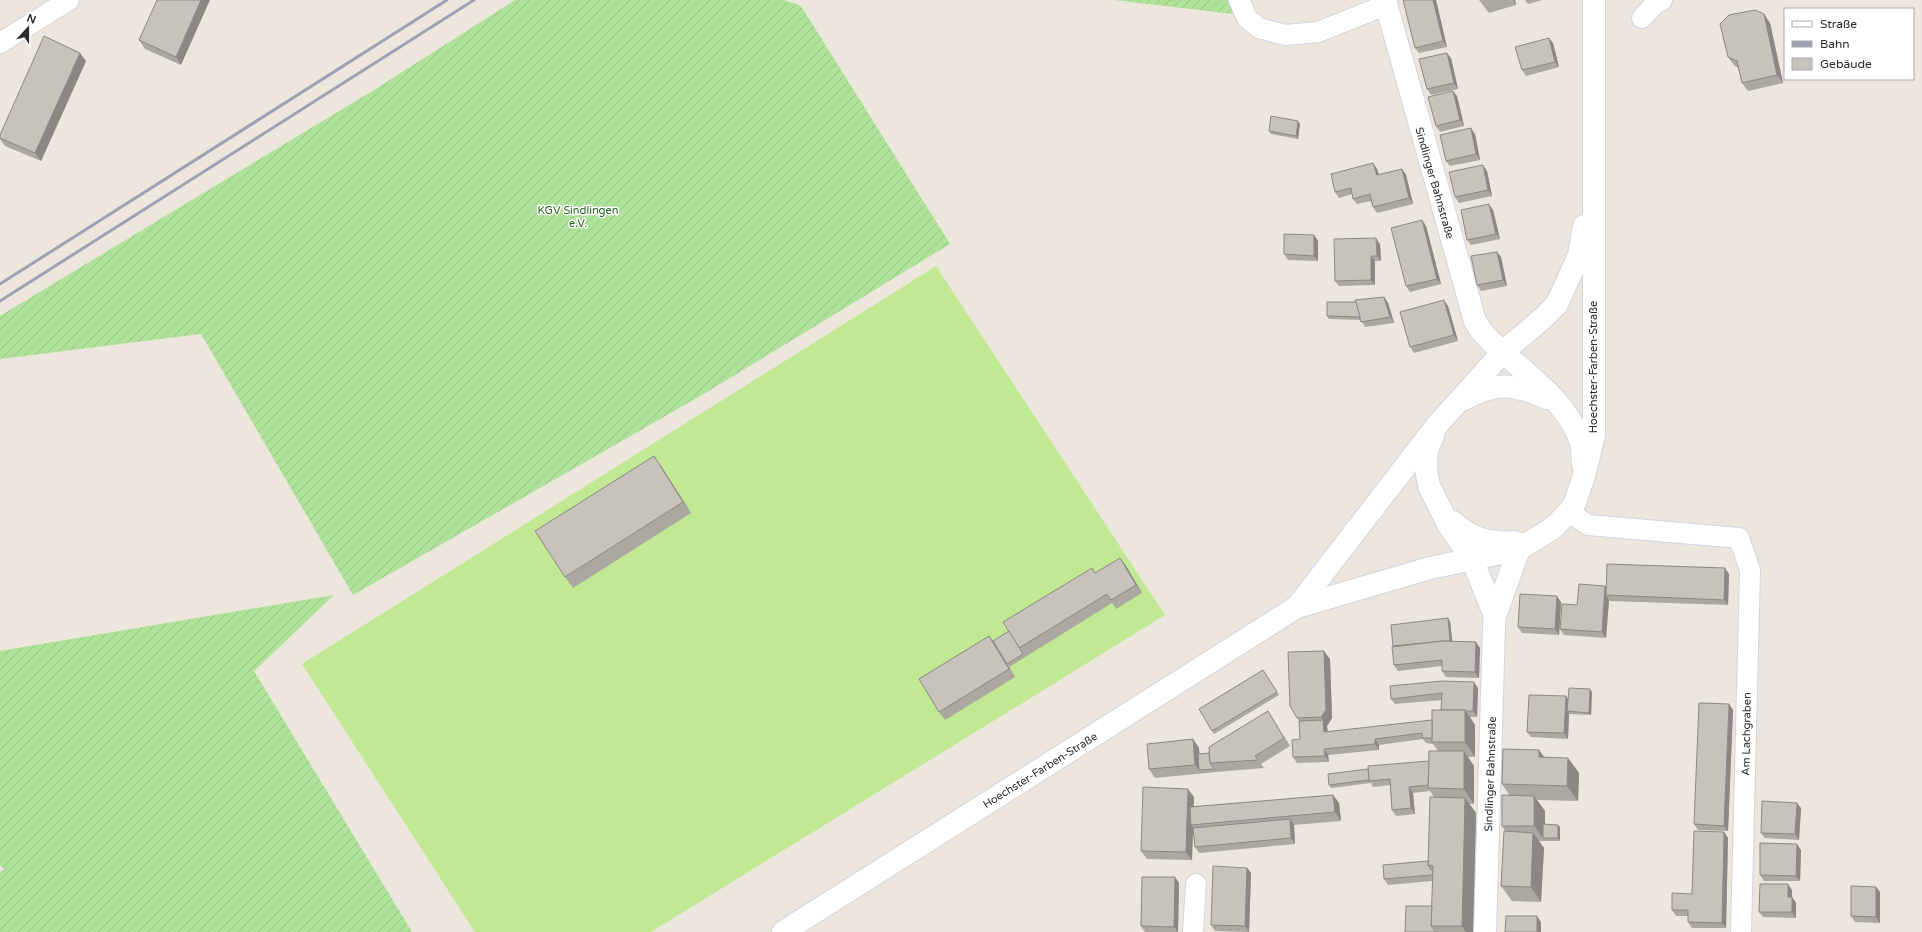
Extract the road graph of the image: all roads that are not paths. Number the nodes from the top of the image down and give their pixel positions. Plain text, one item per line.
1 (69, 0) edge
2 (1239, 0) edge
3 (1594, 0) edge
4 (1662, 0) edge
5 (1385, 2) edge
6 (1642, 18) dead end
7 (0, 43) edge
8 (1594, 166) junction
9 (1503, 352) junction
10 (1555, 401) junction
11 (1456, 403) junction
12 (1438, 424) junction
13 (1584, 476) junction
14 (1570, 512) junction
15 (1444, 515) junction
16 (1525, 545) junction
17 (1472, 559) junction
18 (1297, 607) junction
19 (1495, 616) junction
20 (1196, 884) dead end
21 (783, 932) edge
22 (1193, 932) edge
23 (1485, 932) edge
24 (1741, 932) edge

1 - 7 street
2 - 5 street, Sindlinger Bahnstraße
3 - 8 main road, Hoechster-Farben-Straße
4 - 6 street
5 - 9 main road, Sindlinger Bahnstraße
8 - 9 main road, Hoechster-Farben-Straße
8 - 13 main road, Hoechster-Farben-Straße
9 - 10 main road, Sindlinger Bahnstraße
9 - 11 main road, Hoechster-Farben-Straße
10 - 11 main road
10 - 13 main road, Sindlinger Bahnstraße
11 - 12 main road, Hoechster-Farben-Straße
12 - 15 main road, Sindlinger Bahnstraße
12 - 18 main road, Hoechster-Farben-Straße
13 - 14 main road, Hoechster-Farben-Straße
14 - 16 main road, Hoechster-Farben-Straße
14 - 24 street, Am Lachgraben
15 - 16 main road
15 - 17 main road, Sindlinger Bahnstraße
16 - 17 main road, Hoechster-Farben-Straße
16 - 19 main road, Sindlinger Bahnstraße
17 - 18 main road, Hoechster-Farben-Straße
17 - 19 main road, Sindlinger Bahnstraße
18 - 21 main road, Hoechster-Farben-Straße
19 - 23 main road, Sindlinger Bahnstraße
20 - 22 street

